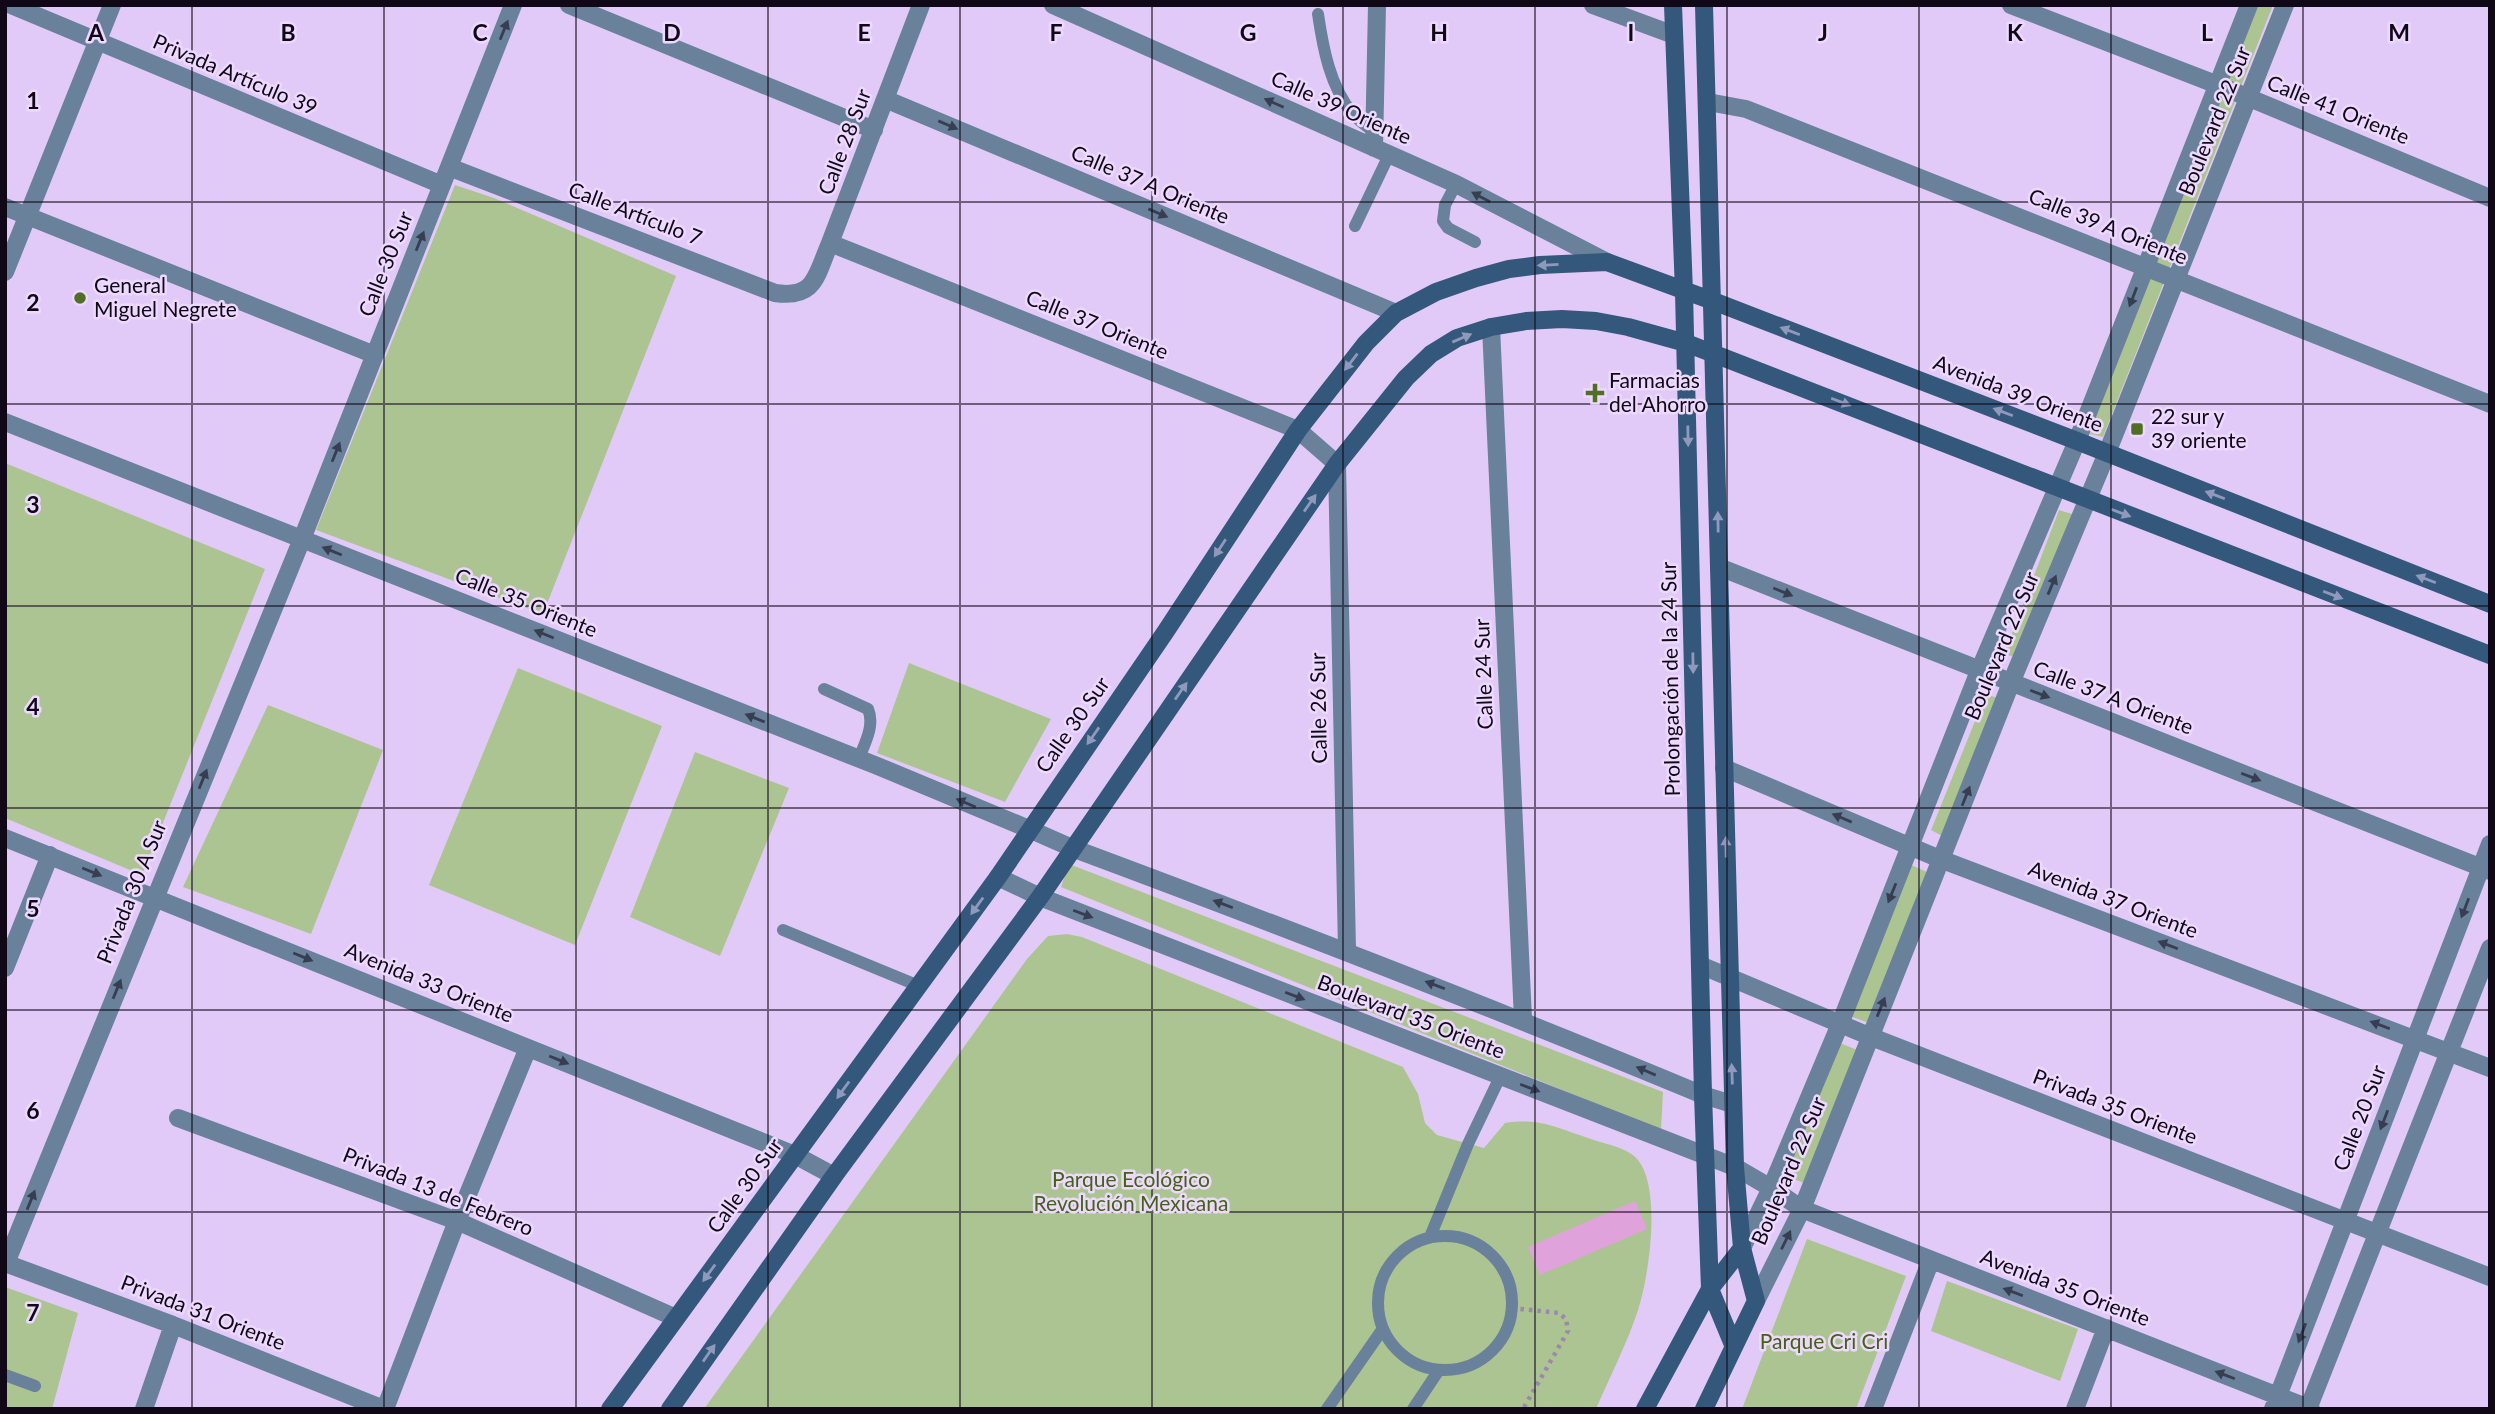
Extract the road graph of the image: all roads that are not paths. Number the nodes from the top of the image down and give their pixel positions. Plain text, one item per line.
1 (11, 5) edge
2 (112, 5) edge
3 (513, 5) edge
4 (569, 5) edge
5 (921, 5) edge
6 (1053, 5) edge
7 (1377, 5) edge
8 (1593, 5) edge
9 (1674, 5) edge
10 (1704, 5) edge
11 (2011, 5) edge
12 (2249, 5) edge
13 (2285, 5) edge
14 (1318, 14) dead end
15 (1675, 35) junction
16 (97, 42) junction
17 (2218, 85) junction
18 (2249, 98) junction
19 (885, 99) junction
20 (1708, 102) junction
21 (874, 130) junction
22 (1379, 145) junction
23 (449, 167) junction
24 (1456, 184) junction
25 (442, 185) junction
26 (2490, 198) edge
27 (5, 207) edge
28 (27, 216) junction
29 (1355, 226) dead end
30 (1475, 242) dead end
31 (830, 243) junction
32 (1606, 262) junction
33 (2145, 266) junction
34 (5, 272) edge
35 (2176, 278) junction
36 (804, 291) joint
37 (1684, 292) junction
38 (1713, 301) junction
39 (1396, 313) junction
40 (1491, 327) junction
41 (1686, 343) junction
42 (1715, 353) junction
43 (374, 355) junction
44 (2490, 404) edge
45 (5, 422) edge
46 (1298, 430) junction
47 (2077, 441) junction
48 (2108, 453) junction
49 (1337, 464) junction
50 (2058, 486) junction
51 (2088, 500) junction
52 (302, 539) junction
53 (1719, 566) junction
54 (2490, 604) edge
55 (2490, 655) edge
56 (1979, 671) junction
57 (2011, 683) junction
58 (824, 690) dead end
59 (859, 758) junction
60 (1724, 768) junction
61 (1029, 829) junction
62 (5, 838) edge
63 (2490, 844) edge
64 (1910, 847) junction
65 (1072, 848) junction
66 (50, 855) junction
67 (1940, 859) junction
68 (2485, 869) edge
69 (998, 877) junction
70 (155, 897) junction
71 (1040, 897) junction
72 (783, 930) dead end
73 (2490, 948) edge
74 (1347, 950) junction
75 (1700, 965) junction
76 (5, 968) edge
77 (1729, 977) junction
78 (919, 986) junction
79 (1522, 1019) junction
80 (1840, 1024) junction
81 (1869, 1036) junction
82 (2416, 1039) junction
83 (528, 1048) junction
84 (2450, 1052) junction
85 (2490, 1068) edge
86 (1500, 1076) junction
87 (1703, 1095) junction
88 (1732, 1104) junction
89 (178, 1118) dead end
90 (795, 1155) junction
91 (1704, 1155) junction
92 (1735, 1167) junction
93 (834, 1176) junction
94 (1771, 1188) junction
95 (1802, 1209) junction
96 (2345, 1220) junction
97 (457, 1221) junction
98 (2377, 1233) junction
99 (1430, 1237) junction
100 (1742, 1248) junction
101 (1931, 1260) junction
102 (5, 1263) edge
103 (2490, 1278) edge
104 (1710, 1289) junction
105 (1756, 1301) junction
106 (676, 1318) junction
107 (173, 1325) junction
108 (2106, 1328) junction
109 (1382, 1329) junction
110 (1734, 1347) junction
111 (1439, 1370) junction
112 (5, 1375) edge
113 (36, 1386) dead end
114 (2276, 1402) edge
115 (2309, 1408) edge
116 (144, 1409) edge
117 (384, 1409) edge
118 (610, 1409) edge
119 (670, 1409) edge
120 (1327, 1409) edge
121 (1413, 1409) edge
122 (1645, 1409) edge
123 (1704, 1409) edge
124 (1873, 1409) edge
125 (2075, 1409) edge

1 - 16 street, Privada Artículo 39
2 - 16 street
23 -> 3 street, Calle 30 Sur
4 - 21 street
5 - 19 street, Calle 28 Sur
22 -> 6 street, Calle 39 Oriente
7 - 22 street
8 - 15 street
9 - 15 main road, Prolongación de la 24 Sur
10 - 20 main road
11 - 17 street, Calle 41 Oriente
12 - 17 street, Boulevard 22 Sur
13 - 18 street, Boulevard 22 Sur
14 - 22 lane
15 - 37 main road, Prolongación de la 24 Sur
16 - 25 street, Privada Artículo 39
16 - 28 street
17 - 18 street, Calle 41 Oriente
17 - 33 street, Boulevard 22 Sur
18 - 26 street, Calle 41 Oriente
18 - 35 street, Boulevard 22 Sur
19 - 21 street, Calle 28 Sur
19 -> 39 street, Calle 37 A Oriente
20 - 33 street, Calle 39 A Oriente
20 - 38 main road
21 - 31 street, Calle 28 Sur
22 - 24 street, Calle 39 Oriente
22 - 29 lane
23 - 25 street, Calle 30 Sur
23 - 36 street, Calle Artículo 7
24 - 30 lane
32 -> 24 street, Calle 39 Oriente
43 -> 25 street, Calle 30 Sur
27 - 28 street
28 - 34 street
28 - 43 street
31 - 36 street, Calle 28 Sur
31 - 46 street, Calle 37 Oriente
32 - 37 main road, Calle 30 Sur
32 -> 39 main road, Calle 30 Sur
33 - 35 street, Calle 39 A Oriente
33 -> 47 street, Boulevard 22 Sur
35 - 44 street, Calle 39 A Oriente
35 - 48 street, Boulevard 22 Sur
37 - 38 main road, Avenida 39 Oriente
37 - 41 main road, Prolongación de la 24 Sur
38 - 42 main road
47 -> 38 main road, Avenida 39 Oriente
39 -> 46 main road, Calle 30 Sur
40 - 41 main road
49 -> 40 main road
40 - 79 street, Calle 24 Sur
41 - 42 main road
41 -> 75 main road, Prolongación de la 24 Sur
42 -> 50 main road
53 -> 42 main road
52 -> 43 street, Calle 30 Sur
45 - 52 street, Calle 35 Oriente
46 - 49 street, Calle 37 Oriente
46 -> 61 main road, Calle 30 Sur
47 - 48 main road, Avenida 39 Oriente
47 - 50 street, Boulevard 22 Sur
48 - 51 street, Boulevard 22 Sur
54 -> 48 main road, Avenida 39 Oriente
65 -> 49 main road
49 - 74 street, Calle 26 Sur
50 - 51 main road
50 - 56 street, Boulevard 22 Sur
51 -> 55 main road
57 -> 51 street, Boulevard 22 Sur
59 -> 52 street, Calle 35 Oriente
70 -> 52 street, Privada 30 A Sur
53 -> 56 street, Calle 37 A Oriente
53 - 60 main road
56 - 57 street, Calle 37 A Oriente
56 - 64 street, Boulevard 22 Sur
67 -> 57 street, Boulevard 22 Sur
57 -> 68 street, Calle 37 A Oriente
58 - 59 lane
61 -> 59 street, Calle 35 Oriente
64 -> 60 street, Avenida 37 Oriente
77 -> 60 main road
61 - 65 street, Boulevard 35 Oriente
61 - 69 main road, Calle 30 Sur
62 - 66 street, Avenida 33 Oriente
63 - 68 street, Calle 20 Sur
64 - 67 street, Avenida 37 Oriente
64 -> 80 street, Boulevard 22 Sur
65 - 71 main road
74 -> 65 street, Boulevard 35 Oriente
66 -> 70 street, Avenida 33 Oriente
66 - 76 street
81 -> 67 street, Boulevard 22 Sur
82 -> 67 street, Avenida 37 Oriente
68 -> 82 street, Calle 20 Sur
69 - 71 street, Boulevard 35 Oriente
69 -> 78 main road, Calle 30 Sur
70 -> 83 street, Avenida 33 Oriente
102 -> 70 street, Privada 30 A Sur
71 -> 86 street, Boulevard 35 Oriente
71 - 93 main road
72 - 78 lane
73 - 84 street
79 -> 74 street, Boulevard 35 Oriente
75 - 77 street, Privada 35 Oriente
75 - 87 main road, Prolongación de la 24 Sur
77 - 80 street, Privada 35 Oriente
88 -> 77 main road
78 -> 90 main road, Calle 30 Sur
87 -> 79 street, Boulevard 35 Oriente
80 - 81 street, Privada 35 Oriente
80 - 94 street, Boulevard 22 Sur
81 - 95 street, Boulevard 22 Sur
81 - 96 street, Privada 35 Oriente
82 - 84 street, Avenida 37 Oriente
82 -> 96 street, Calle 20 Sur
83 -> 90 street, Avenida 33 Oriente
83 - 97 street
84 - 85 street, Avenida 37 Oriente
84 - 98 street
86 -> 91 street, Boulevard 35 Oriente
86 - 99 lane
87 - 88 street, Boulevard 35 Oriente
87 - 91 main road, Prolongación de la 24 Sur
88 - 92 main road
89 - 97 street, Privada 13 de Febrero
90 - 93 street, Avenida 33 Oriente
90 -> 106 main road, Calle 30 Sur
91 - 92 street, Boulevard 35 Oriente
91 - 104 main road, Prolongación de la 24 Sur
92 - 94 street, Boulevard 35 Oriente
92 - 100 main road
119 -> 93 main road
94 - 95 street, Boulevard 35 Oriente
94 - 100 street, Boulevard 22 Sur
95 - 101 street, Avenida 35 Oriente
105 -> 95 street, Boulevard 22 Sur
96 - 98 street, Privada 35 Oriente
96 -> 114 street, Calle 20 Sur
97 - 106 street, Privada 13 de Febrero
97 - 117 street
98 - 103 street, Privada 35 Oriente
98 - 115 street
99 - 109 lane
99 - 111 lane
100 - 104 main road, Boulevard 22 Sur
100 - 105 main road
108 -> 101 street, Avenida 35 Oriente
101 - 124 street
102 - 107 street, Privada 31 Oriente
104 - 110 main road, Prolongación de la 24 Sur
104 - 122 main road, Boulevard 22 Sur
105 - 110 main road
106 - 118 main road, Calle 30 Sur
107 - 116 street
107 - 117 street, Privada 31 Oriente
114 -> 108 street, Avenida 35 Oriente
108 - 125 street
109 - 111 lane
109 - 120 lane
110 - 123 main road
111 - 121 lane
112 - 113 lane
114 - 115 street, Avenida 35 Oriente

